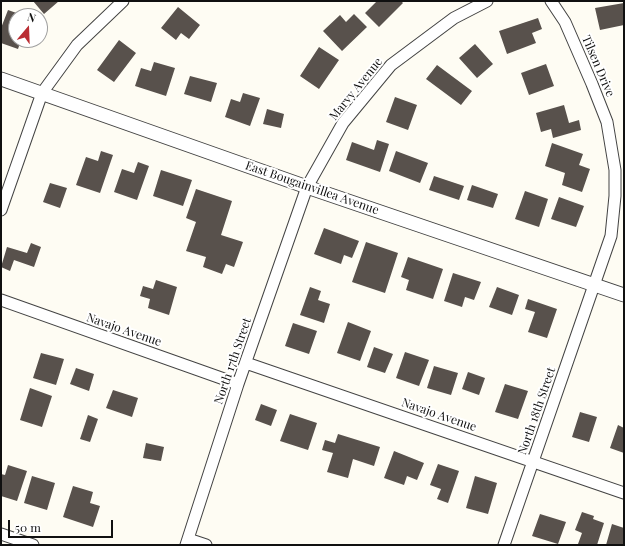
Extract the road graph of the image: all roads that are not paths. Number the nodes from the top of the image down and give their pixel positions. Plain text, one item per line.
1 (123, 1) edge
2 (487, 1) edge
3 (551, 1) edge
4 (1, 79) edge
5 (42, 92) junction
6 (620, 169) edge
7 (307, 187) junction
8 (1, 210) edge
9 (594, 284) junction
10 (624, 295) edge
11 (1, 300) edge
12 (246, 363) junction
13 (238, 384) junction
14 (534, 461) junction
15 (624, 493) edge
16 (1, 534) edge
17 (187, 542) edge
18 (33, 545) edge
19 (206, 545) edge
20 (504, 545) edge

1 - 5 street
2 - 7 street, Marvy Avenue
3 - 6 street, Tilsen Drive
4 - 5 street, East Bougainvillea Avenue
5 - 7 street, East Bougainvillea Avenue
5 - 8 street
6 - 9 street, Tilsen Drive
7 - 9 street, East Bougainvillea Avenue
7 - 12 street, North 17th Street
9 - 10 street, East Bougainvillea Avenue
9 - 14 street, North 18th Street
11 - 13 street, Navajo Avenue
12 - 13 street, North 17th Street
12 - 14 street, Navajo Avenue
13 - 17 street, North 17th Street
14 - 15 street, Navajo Avenue
14 - 20 street, North 18th Street
16 - 18 street
17 - 19 street

